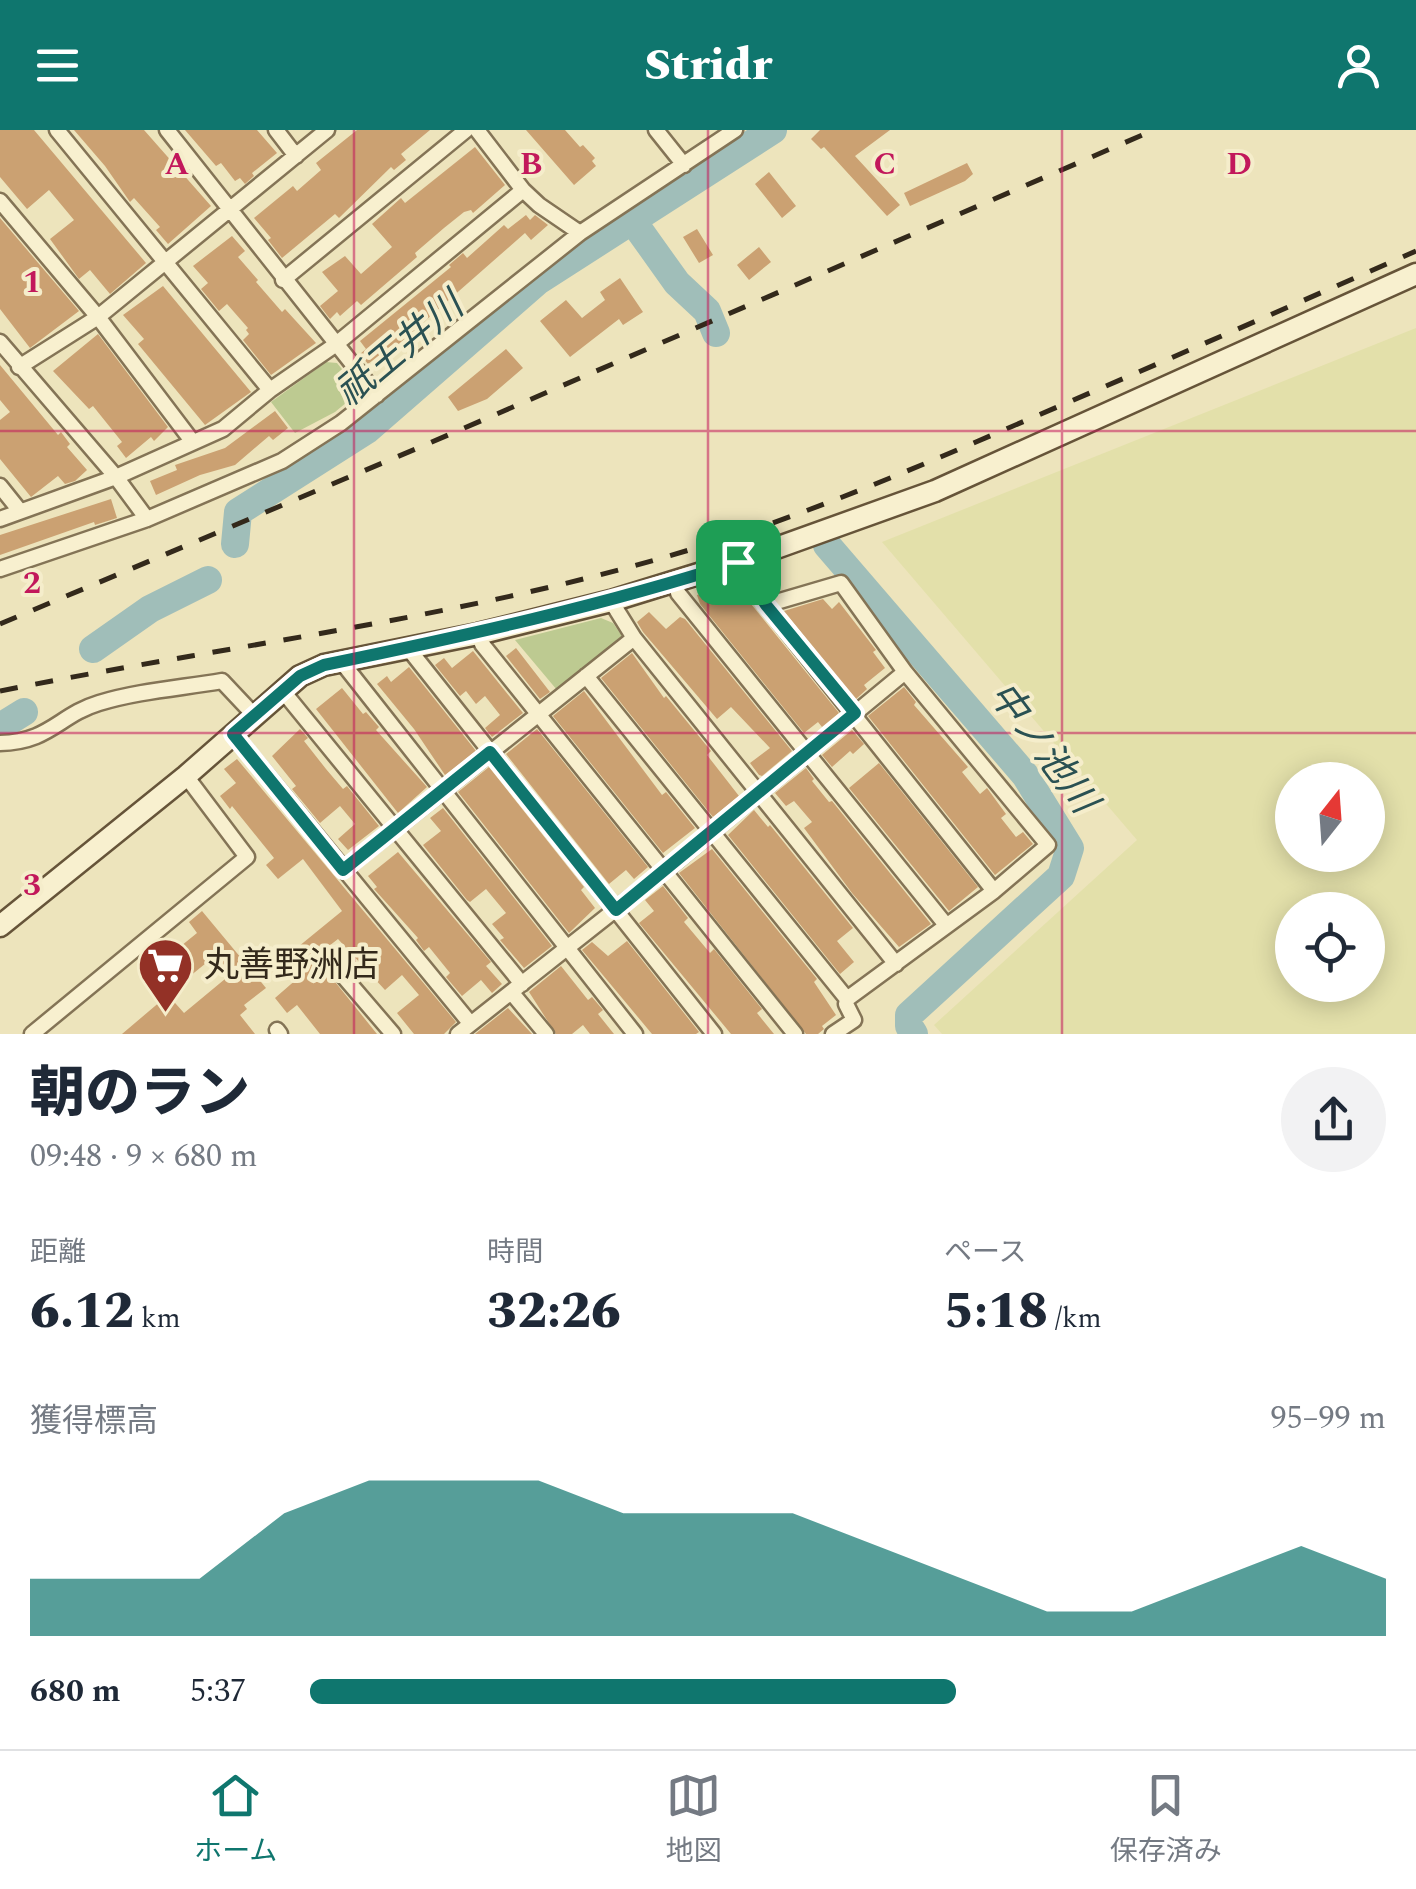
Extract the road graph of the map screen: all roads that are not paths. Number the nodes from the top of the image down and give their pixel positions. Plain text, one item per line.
1 (57, 130) edge
2 (167, 130) edge
3 (276, 130) edge
4 (327, 130) edge
5 (466, 130) edge
6 (477, 130) edge
7 (656, 130) edge
8 (735, 130) edge
9 (296, 156) junction
10 (684, 164) junction
11 (523, 190) junction
12 (0, 201) edge
13 (229, 211) junction
14 (580, 233) junction
15 (165, 263) junction
16 (1416, 274) edge
17 (283, 280) junction
18 (98, 317) junction
19 (0, 342) edge
20 (335, 346) junction
21 (19, 366) junction
22 (270, 390) junction
23 (377, 396) junction
24 (192, 442) junction
25 (116, 476) junction
26 (0, 486) edge
27 (20, 511) junction
28 (0, 518) edge
29 (148, 519) junction
30 (738, 562) junction
31 (0, 570) edge
32 (676, 582) junction
33 (610, 601) junction
34 (766, 605) junction
35 (478, 634) junction
36 (634, 638) junction
37 (408, 648) junction
38 (341, 662) junction
39 (905, 672) junction
40 (586, 676) junction
41 (282, 690) junction
42 (855, 713) junction
43 (537, 714) junction
44 (254, 715) junction
45 (233, 734) junction
46 (0, 742) edge
47 (490, 752) junction
48 (804, 753) junction
49 (186, 776) junction
50 (444, 788) junction
51 (758, 792) junction
52 (396, 826) junction
53 (710, 830) junction
54 (343, 870) junction
55 (663, 872) junction
56 (994, 891) junction
57 (616, 910) junction
58 (946, 925) junction
59 (0, 926) edge
60 (566, 948) junction
61 (326, 956) dead end
62 (896, 964) junction
63 (517, 989) junction
64 (848, 999) junction
65 (470, 1023) junction
66 (32, 1034) edge
67 (394, 1034) edge
68 (458, 1034) edge
69 (546, 1034) edge
70 (634, 1034) edge
71 (714, 1034) edge
72 (796, 1034) edge
73 (833, 1034) edge

1 - 15 street
2 - 13 street
3 - 9 street
4 - 9 street
5 - 17 street
6 - 11 street
7 - 10 street
8 - 10 street
9 - 13 street
10 - 14 street
11 - 14 street
11 - 20 street
12 - 18 street
13 - 15 street
13 - 17 street
14 - 23 street
15 - 18 street
15 - 22 street
16 - 30 street
17 - 20 street
18 - 21 street
18 - 24 street
19 - 21 street
20 - 22 street
20 - 23 street
21 - 25 street
22 - 24 street
23 - 29 street
24 - 25 street
25 - 27 street
25 - 29 street
26 - 27 street
27 - 28 street
29 - 31 street
30 - 32 street
30 - 34 street
32 - 33 street
32 - 48 street
33 - 35 street
33 - 36 street
34 - 39 street
34 - 42 street
35 - 37 street
35 - 43 street
36 - 40 street
36 - 51 street
37 - 38 street
37 - 47 street
38 - 41 street
38 - 50 street
39 - 42 street
39 - 56 street
40 - 43 street
40 - 53 street
41 - 44 street
41 - 52 street
42 - 48 street
42 - 56 street
43 - 47 street
43 - 55 street
44 - 45 street
44 - 46 street
45 - 49 street
45 - 54 street
47 - 50 street
47 - 57 street
48 - 51 street
48 - 58 street
49 - 59 street
49 - 66 street
50 - 52 street
50 - 60 street
51 - 53 street
51 - 62 street
52 - 54 street
52 - 63 street
53 - 55 street
53 - 64 street
54 - 65 street
55 - 57 street
55 - 72 street
56 - 58 street
57 - 60 street
57 - 71 street
58 - 62 street
60 - 63 street
60 - 70 street
61 - 67 street
62 - 64 street
63 - 65 street
63 - 69 street
64 - 73 street
65 - 68 street

